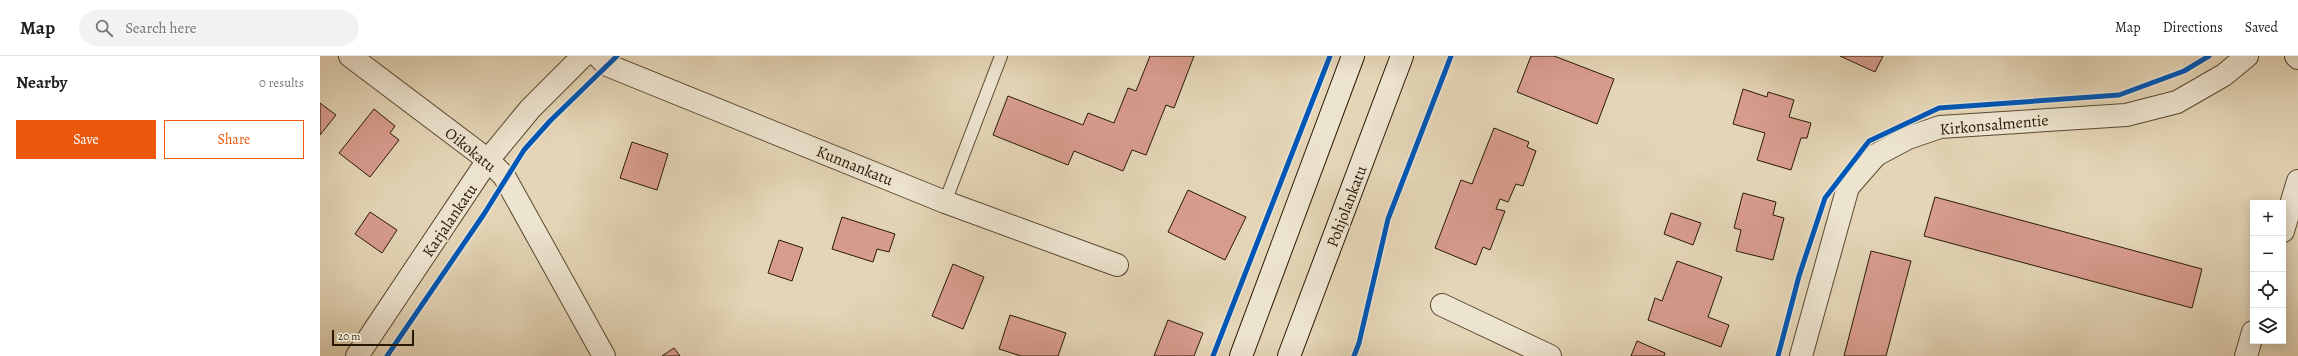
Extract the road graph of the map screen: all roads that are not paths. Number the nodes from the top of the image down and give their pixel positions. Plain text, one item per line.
1 (350, 56) edge
2 (583, 56) edge
3 (598, 56) edge
4 (1001, 56) edge
5 (1353, 56) edge
6 (1402, 56) edge
7 (2247, 56) edge
8 (488, 160) junction
9 (2298, 181) edge
10 (945, 202) junction
11 (2286, 221) edge
12 (1117, 265) dead end
13 (1442, 305) dead end
14 (2250, 342) edge
15 (357, 356) edge
16 (604, 356) edge
17 (1241, 356) edge
18 (1289, 356) edge
19 (1550, 356) edge
20 (1800, 356) edge
21 (2246, 356) edge

1 - 8 street, Oikokatu
2 - 8 street, Karjalankatu
3 - 10 street, Kunnankatu
4 - 10 lane
5 - 17 street
6 - 18 street, Pohjolankatu
7 - 20 street, Kirkonsalmentie
8 - 15 street, Karjalankatu
8 - 16 street, Oikokatu
9 - 11 street
10 - 12 street, Kunnankatu
13 - 19 street
14 - 21 street

